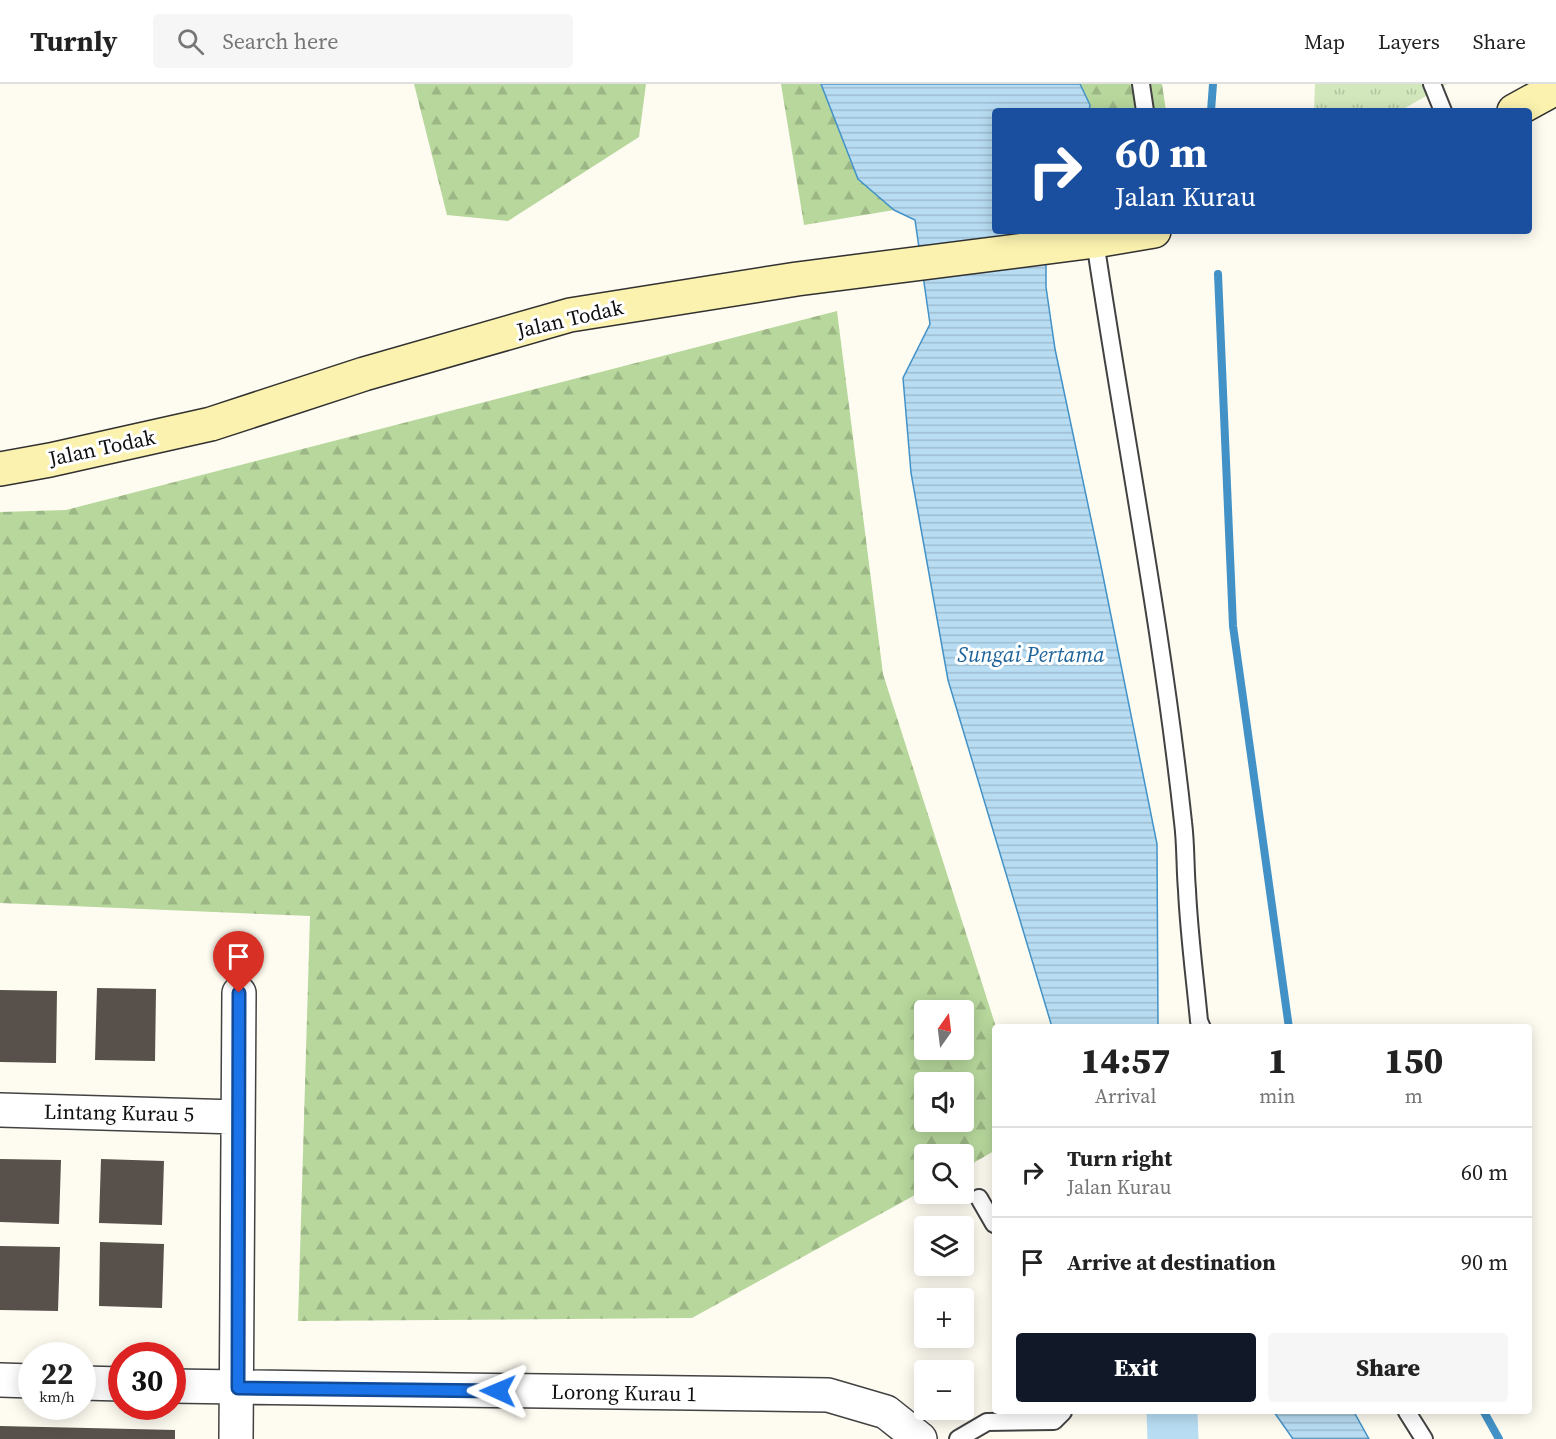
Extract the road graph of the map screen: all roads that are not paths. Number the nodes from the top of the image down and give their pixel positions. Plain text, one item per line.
1 (1141, 84) edge
2 (1432, 84) edge
3 (1556, 88) edge
4 (1145, 108) edge
5 (1442, 108) edge
6 (1520, 108) edge
7 (1133, 234) edge
8 (1083, 241) junction
9 (0, 469) edge
10 (239, 993) dead end
11 (1200, 1024) edge
12 (0, 1110) edge
13 (237, 1117) junction
14 (980, 1198) dead end
15 (992, 1220) edge
16 (0, 1380) edge
17 (18, 1381) edge
18 (186, 1386) edge
19 (238, 1388) junction
20 (1061, 1414) edge
21 (1408, 1414) edge
22 (236, 1439) edge
23 (920, 1439) edge
24 (958, 1439) edge
25 (1424, 1439) edge

1 - 4 lane
2 - 5 lane
3 - 6 main road
7 - 8 main road, Jalan Todak
8 - 9 main road, Jalan Todak
8 - 11 lane
10 - 13 street
12 - 13 street, Lintang Kurau 5
13 - 19 street
14 - 15 lane
16 - 17 street
18 - 19 street, Lorong Kurau 1
19 - 22 street
19 - 23 street, Lorong Kurau 1
20 - 24 lane
21 - 25 lane

